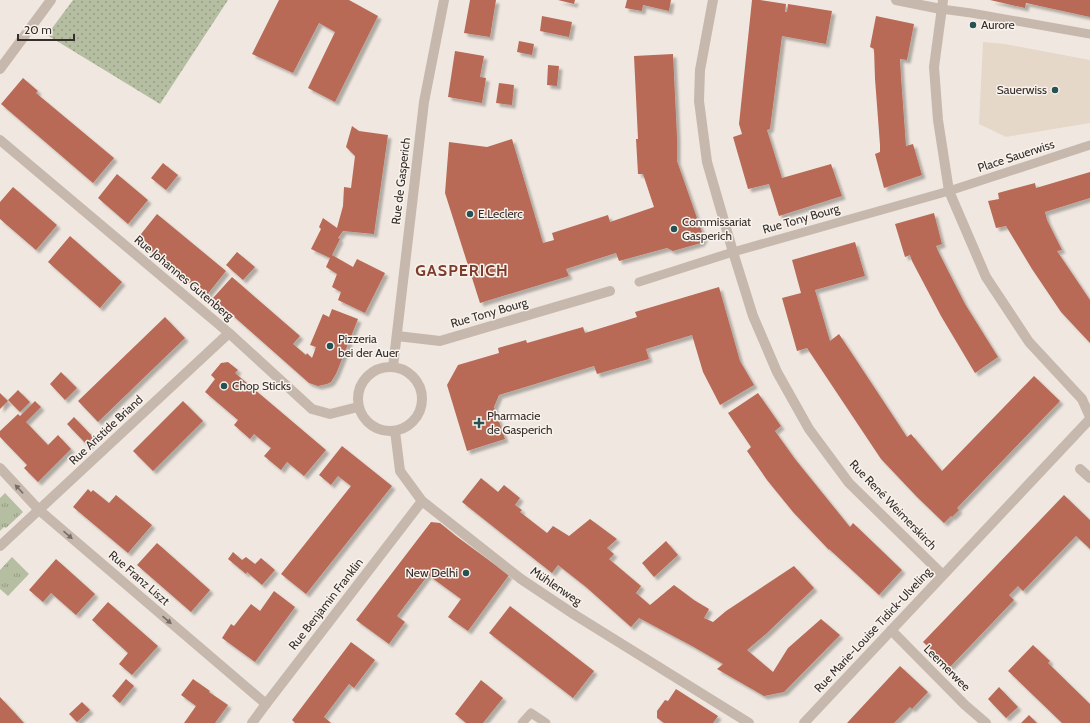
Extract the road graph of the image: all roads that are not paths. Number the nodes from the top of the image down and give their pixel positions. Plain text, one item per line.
1 (51, 0) edge
2 (444, 0) edge
3 (713, 0) edge
4 (896, 0) edge
5 (942, 4) edge
6 (1090, 34) edge
7 (0, 69) edge
8 (0, 140) edge
9 (1090, 145) edge
10 (948, 190) junction
11 (733, 252) junction
12 (640, 282) dead end
13 (610, 291) dead end
14 (229, 333) junction
15 (397, 336) junction
16 (393, 367) junction
17 (358, 407) junction
18 (1090, 418) edge
19 (395, 431) junction
20 (0, 468) edge
21 (1080, 469) dead end
22 (1090, 478) edge
23 (422, 501) junction
24 (39, 510) junction
25 (0, 546) edge
26 (943, 574) junction
27 (890, 630) junction
28 (266, 704) junction
29 (252, 723) edge
30 (522, 723) edge
31 (546, 723) edge
32 (749, 723) edge
33 (804, 723) edge
34 (986, 723) edge

1 - 7 street
2 - 15 street, Rue de Gasperich
3 - 11 street, Rue René Weimerskirch
4 - 5 street
5 - 6 lane
5 - 10 street
8 - 14 street, Rue Johannes Gutenberg
9 - 10 lane, Place Sauerwiss
10 - 11 lane, Rue Tony Bourg
10 - 18 street
11 - 12 lane, Rue Tony Bourg
11 - 26 street, Rue René Weimerskirch
13 - 15 street, Rue Tony Bourg
14 - 17 street, Rue Johannes Gutenberg
14 - 24 street, Rue Aristide Briand
15 - 16 street, Rue de Gasperich
16 - 17 street
16 - 19 street
17 - 19 street
18 - 26 street, Rue Marie-Louise Tidick-Ulveling
19 - 23 street, Mühlenweg
24 -> 20 street, Rue Franz Liszt
21 - 22 street
23 - 28 street, Rue Benjamin Franklin
23 - 32 street, Mühlenweg
24 - 25 street, Rue Aristide Briand
24 -> 28 street, Rue Franz Liszt
26 - 27 street, Rue Marie-Louise Tidick-Ulveling
27 - 33 street, Rue Marie-Louise Tidick-Ulveling
27 - 34 street, Leemerwee
28 - 29 street, Rue Benjamin Franklin
30 - 31 lane

